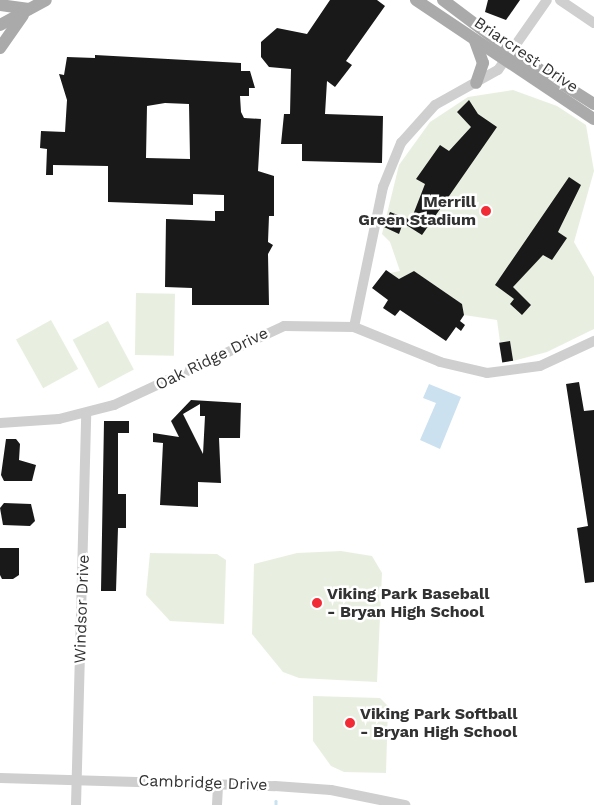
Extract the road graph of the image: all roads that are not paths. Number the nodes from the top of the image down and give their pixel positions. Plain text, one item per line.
1 (46, 0) edge
2 (416, 0) edge
3 (443, 0) edge
4 (547, 0) edge
5 (560, 0) edge
6 (0, 5) edge
7 (29, 10) junction
8 (594, 23) edge
9 (0, 24) edge
10 (473, 39) junction
11 (0, 48) edge
12 (509, 57) junction
13 (476, 83) junction
14 (594, 104) edge
15 (594, 119) edge
16 (354, 327) junction
17 (594, 341) edge
18 (86, 414) junction
19 (0, 423) edge
20 (0, 778) edge
21 (77, 779) junction
22 (218, 784) junction
23 (76, 805) edge
24 (217, 805) edge
25 (405, 805) edge

1 - 7 main road
2 - 10 main road, Briarcrest Drive
3 - 12 main road, Briarcrest Drive
4 - 12 street
5 - 8 street
6 - 7 main road
7 - 9 main road
7 - 11 main road
10 - 12 main road, Briarcrest Drive
10 - 13 main road
12 - 13 street
12 - 14 main road, Briarcrest Drive
12 - 15 main road, Briarcrest Drive
13 - 16 street
16 - 17 street, Oak Ridge Drive
16 - 18 street, Oak Ridge Drive
18 - 19 street, Oak Ridge Drive
18 - 21 street, Windsor Drive
20 - 21 street, Cambridge Drive
21 - 22 street, Cambridge Drive
21 - 23 street, Windsor Drive
22 - 24 street
22 - 25 street, Cambridge Drive

